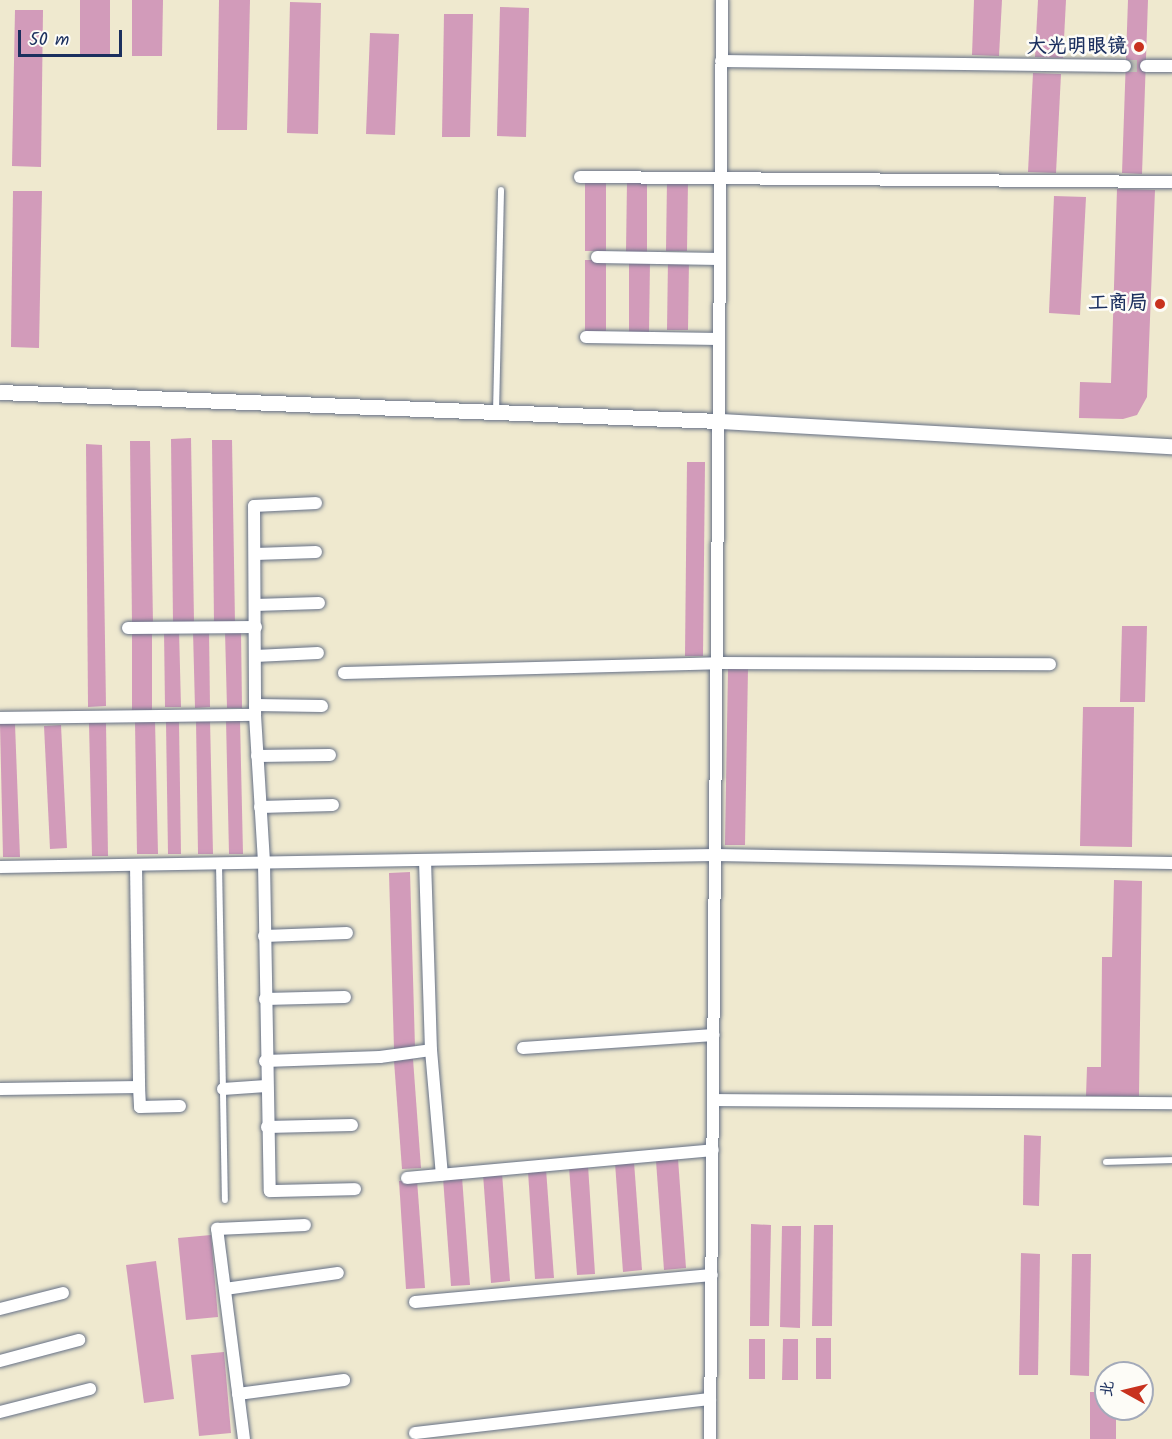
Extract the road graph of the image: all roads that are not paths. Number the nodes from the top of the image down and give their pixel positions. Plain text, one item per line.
1 (722, 0) edge
2 (721, 61) junction
3 (1125, 66) tunnel mouth
4 (1146, 66) tunnel mouth
5 (1172, 66) edge
6 (580, 177) dead end
7 (720, 177) junction
8 (1172, 182) edge
9 (501, 190) dead end
10 (597, 257) dead end
11 (720, 259) junction
12 (586, 337) dead end
13 (719, 339) junction
14 (0, 392) edge
15 (496, 412) junction
16 (719, 422) junction
17 (1172, 446) edge
18 (315, 503) dead end
19 (316, 552) dead end
20 (255, 554) junction
21 (319, 603) dead end
22 (255, 605) junction
23 (256, 627) junction
24 (128, 628) dead end
25 (318, 653) dead end
26 (255, 656) junction
27 (718, 663) junction
28 (1050, 664) dead end
29 (344, 673) dead end
30 (322, 706) dead end
31 (255, 710) junction
32 (0, 718) edge
33 (330, 755) dead end
34 (257, 756) junction
35 (333, 805) dead end
36 (260, 807) junction
37 (715, 855) junction
38 (425, 860) junction
39 (219, 863) junction
40 (264, 863) junction
41 (1172, 864) edge
42 (136, 865) junction
43 (0, 867) edge
44 (346, 933) dead end
45 (264, 936) junction
46 (345, 997) dead end
47 (265, 999) junction
48 (714, 1035) junction
49 (523, 1048) dead end
50 (431, 1050) junction
51 (265, 1061) junction
52 (266, 1086) junction
53 (139, 1087) junction
54 (0, 1089) edge
55 (223, 1089) junction
56 (713, 1100) junction
57 (1172, 1103) edge
58 (180, 1106) dead end
59 (352, 1125) dead end
60 (267, 1127) junction
61 (713, 1150) junction
62 (1172, 1160) edge
63 (1106, 1162) dead end
64 (442, 1175) junction
65 (407, 1178) dead end
66 (355, 1189) dead end
67 (225, 1200) dead end
68 (305, 1225) dead end
69 (338, 1273) dead end
70 (712, 1275) junction
71 (225, 1289) junction
72 (63, 1293) dead end
73 (415, 1302) dead end
74 (0, 1309) edge
75 (79, 1340) dead end
76 (0, 1360) edge
77 (344, 1380) dead end
78 (90, 1389) dead end
79 (238, 1394) junction
80 (710, 1399) junction
81 (0, 1412) edge
82 (415, 1433) dead end
83 (244, 1439) edge
84 (710, 1439) edge

1 - 2 street
2 - 3 street
2 - 7 street
4 - 5 street
6 - 7 street
7 - 8 street
7 - 11 street
9 - 15 lane
10 - 11 street
11 - 13 street
12 - 13 street
13 - 16 street
14 - 15 street
15 - 16 street
16 - 17 street
16 - 27 street
18 - 20 street
19 - 20 street
20 - 22 street
21 - 22 street
22 - 23 street
23 - 24 street
23 - 26 street
25 - 26 street
26 - 31 street
27 - 28 street
27 - 29 street
27 - 37 street
30 - 31 street
31 - 32 street
31 - 34 street
33 - 34 street
34 - 36 street
35 - 36 street
36 - 40 street
37 - 38 street
37 - 41 street
37 - 48 street
38 - 40 street
38 - 50 street
39 - 40 street
39 - 42 street
39 - 55 lane
40 - 45 street
42 - 43 street
42 - 53 street
44 - 45 street
45 - 47 street
46 - 47 street
47 - 51 street
48 - 49 street
48 - 56 street
50 - 51 street
50 - 64 street
51 - 52 street
52 - 55 street
52 - 60 street
53 - 54 street
53 - 58 street
55 - 67 lane
56 - 57 street
56 - 61 street
59 - 60 street
60 - 66 street
61 - 64 street
61 - 70 street
62 - 63 lane
64 - 65 street
68 - 71 street
69 - 71 street
70 - 73 street
70 - 80 street
71 - 79 street
72 - 74 street
75 - 76 street
77 - 79 street
78 - 81 street
79 - 83 street
80 - 82 street
80 - 84 street

